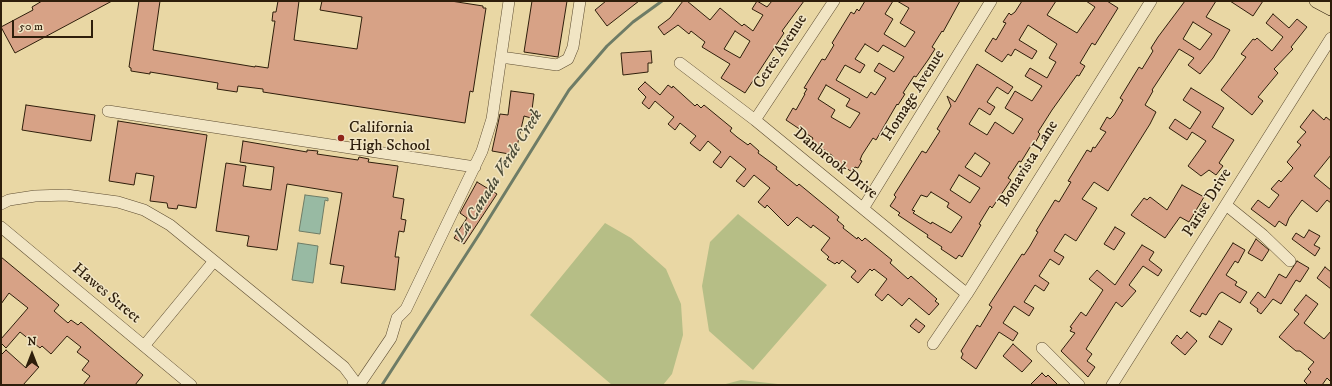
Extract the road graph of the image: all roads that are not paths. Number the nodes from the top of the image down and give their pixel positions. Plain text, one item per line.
1 (509, 1) edge
2 (580, 1) edge
3 (834, 1) edge
4 (991, 1) edge
5 (1316, 1) edge
6 (1148, 2) edge
7 (1331, 9) edge
8 (1331, 38) edge
9 (501, 57) junction
10 (680, 63) dead end
11 (108, 111) dead end
12 (756, 120) junction
13 (474, 167) junction
14 (1, 204) edge
15 (1226, 205) junction
16 (864, 207) junction
17 (1, 227) edge
18 (214, 261) junction
19 (1290, 261) dead end
20 (966, 294) junction
21 (933, 344) dead end
22 (144, 346) junction
23 (1042, 348) dead end
24 (191, 385) edge
25 (352, 385) edge
26 (359, 385) edge
27 (1079, 385) edge
28 (1112, 385) edge

1 - 9 street
2 - 9 street
3 - 12 street, Ceres Avenue
4 - 16 street, Homage Avenue
5 - 7 main road
6 - 20 street, Bonavista Lane
8 - 15 street, Parise Drive
9 - 13 street
10 - 12 street, Danbrook Drive
11 - 13 street
12 - 16 street, Danbrook Drive
13 - 26 street
14 - 18 street
15 - 19 street
15 - 28 street, Parise Drive
16 - 20 street, Danbrook Drive
17 - 22 street, Hawes Street
18 - 22 street
18 - 25 street
20 - 21 street, Bonavista Lane
22 - 24 street, Hawes Street
23 - 27 street

